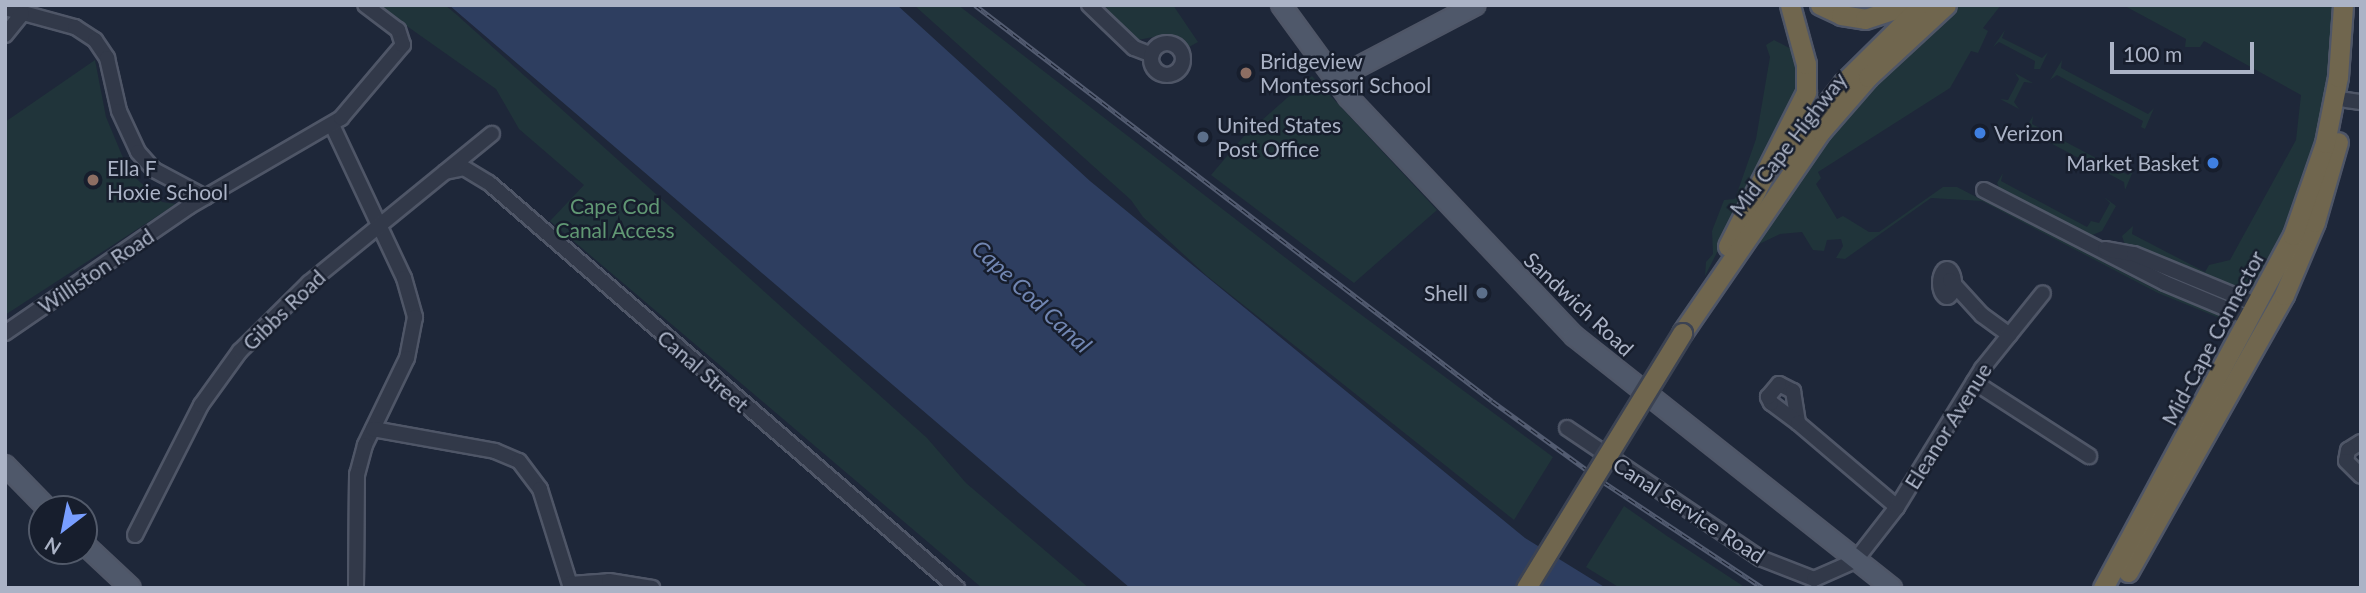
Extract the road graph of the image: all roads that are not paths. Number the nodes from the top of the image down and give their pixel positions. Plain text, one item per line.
1 (365, 5) edge
2 (1089, 5) edge
3 (1281, 5) edge
4 (1476, 5) edge
5 (1790, 5) edge
6 (1819, 5) edge
7 (1907, 5) edge
8 (1922, 5) edge
9 (1945, 5) edge
10 (2343, 5) edge
11 (2354, 5) edge
12 (5, 8) edge
13 (22, 14) junction
14 (5, 35) edge
15 (1152, 55) dead end
16 (1333, 80) junction
17 (2347, 100) edge
18 (332, 125) junction
19 (492, 134) dead end
20 (445, 172) junction
21 (1984, 190) dead end
22 (205, 197) junction
23 (379, 226) junction
24 (1950, 280) dead end
25 (1708, 291) junction
26 (2043, 293) dead end
27 (2262, 317) junction
28 (5, 333) edge
29 (2010, 335) junction
30 (1974, 382) junction
31 (1798, 423) dead end
32 (1567, 428) dead end
33 (373, 429) junction
34 (2361, 442) edge
35 (2089, 456) dead end
36 (5, 465) edge
37 (2361, 476) edge
38 (34, 495) edge
39 (1898, 507) junction
40 (135, 535) dead end
41 (98, 557) edge
42 (1855, 561) junction
43 (570, 586) edge
44 (131, 588) edge
45 (356, 588) edge
46 (652, 588) edge
47 (957, 588) edge
48 (1526, 588) edge
49 (1892, 588) edge
50 (2103, 588) edge
51 (2119, 588) edge

1 - 18 street, Williston Road
2 - 15 street
3 - 16 main road, Sandwich Road
4 - 16 main road
5 - 25 highway
6 - 7 highway
8 - 25 highway, Mid Cape Highway
9 - 25 highway, Mid Cape Highway
10 - 17 highway
11 - 17 highway
12 - 13 street
13 - 14 street
13 - 22 street
16 - 42 main road, Sandwich Road
17 - 27 highway, Mid-Cape Connector
18 - 22 street, Williston Road
18 - 23 street
19 - 20 street, Gibbs Road
20 - 23 street, Gibbs Road
20 - 47 street, Canal Street
21 - 27 street
22 - 28 street, Williston Road
23 - 33 street
23 - 40 street, Gibbs Road
24 - 29 street
25 - 48 highway, Mid Cape Highway, bridge
26 - 29 street, Eleanor Avenue
27 - 50 highway, Mid-Cape Connector
27 - 51 highway, Mid-Cape Connector
29 - 30 street, Eleanor Avenue
30 - 35 street
30 - 39 street, Eleanor Avenue
31 - 39 street
32 - 42 street, Canal Service Road
33 - 43 street
33 - 45 street
34 - 37 street
36 - 38 main road
39 - 42 street, Eleanor Avenue
41 - 44 main road
42 - 49 main road, Sandwich Road
43 - 46 street

